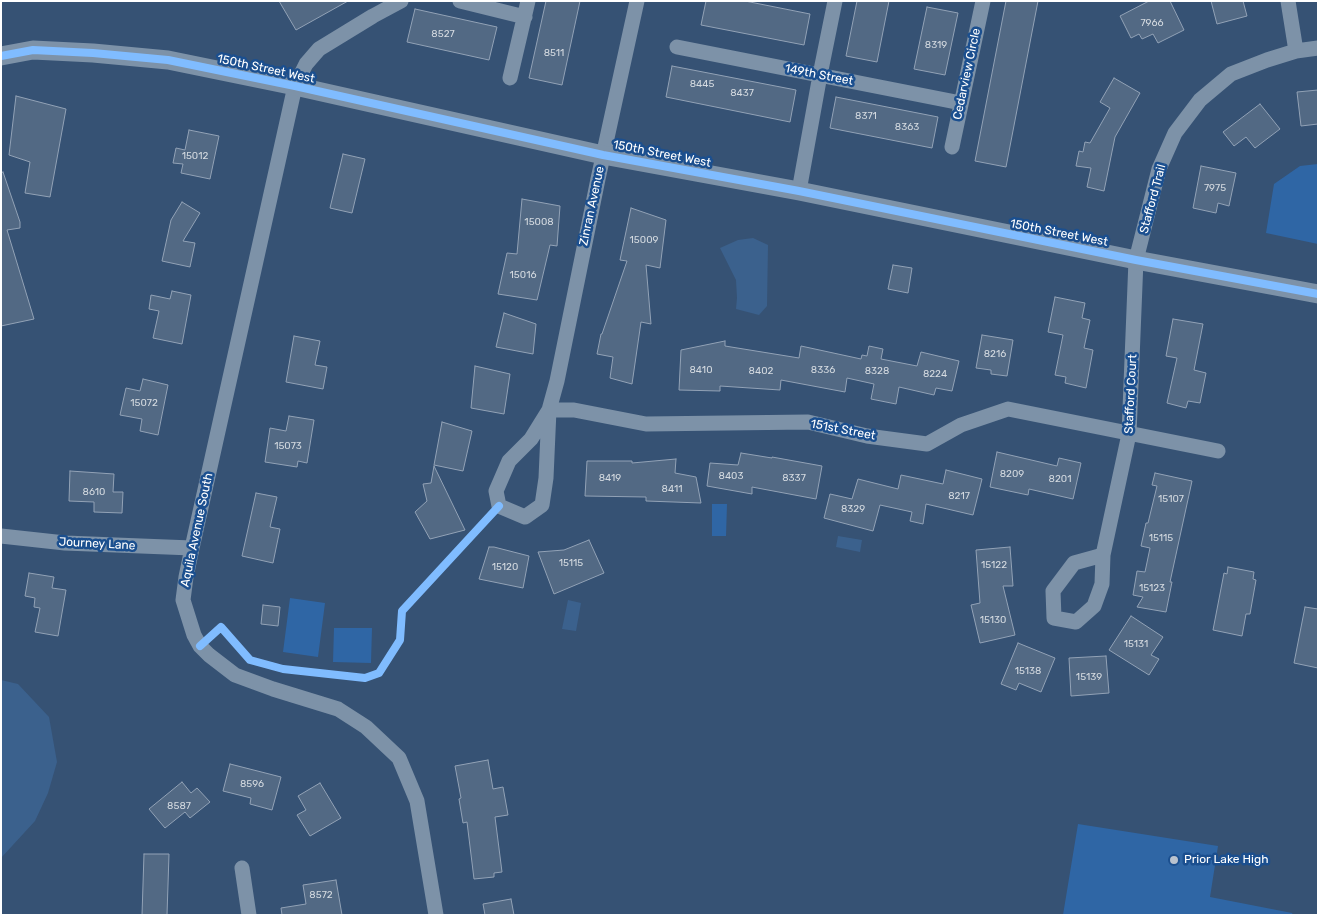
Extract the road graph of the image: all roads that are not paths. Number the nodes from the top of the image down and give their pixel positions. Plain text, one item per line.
1 (401, 1) edge
2 (460, 1) edge
3 (528, 1) edge
4 (637, 1) edge
5 (835, 1) edge
6 (983, 1) edge
7 (1288, 1) edge
8 (525, 17) junction
9 (677, 48) dead end
10 (1318, 48) edge
11 (1296, 51) junction
12 (1, 56) edge
13 (820, 75) junction
14 (510, 78) dead end
15 (295, 86) junction
16 (961, 103) junction
17 (952, 147) dead end
18 (603, 154) junction
19 (799, 191) junction
20 (1136, 260) junction
21 (1318, 294) edge
22 (549, 410) junction
23 (1129, 434) junction
24 (1218, 451) dead end
25 (1, 536) edge
26 (192, 548) junction
27 (1103, 555) junction
28 (242, 868) dead end
29 (249, 915) edge
30 (436, 915) edge

1 - 15 street, Aquila Avenue South
2 - 8 street
3 - 8 street
4 - 18 street, Zinran Avenue
5 - 13 street
6 - 16 street, Cedarview Circle
7 - 11 street
8 - 14 street
9 - 13 street, 149th Street
10 - 11 street, Stafford Trail
11 - 20 street, Stafford Trail
12 - 15 street, 150th Street West
13 - 16 street, 149th Street
13 - 19 street
15 - 18 street, 150th Street West
15 - 26 street, Aquila Avenue South
16 - 17 street, Cedarview Circle
18 - 19 street, 150th Street West
18 - 22 street, Zinran Avenue
19 - 20 street, 150th Street West
20 - 21 street, 150th Street West
20 - 23 street, Stafford Court
22 - 22 street, Zinran Avenue
22 - 23 street, 151st Street
23 - 24 street, 151st Street
23 - 27 street, Stafford Court
25 - 26 street, Journey Lane
26 - 30 street, Aquila Avenue South
27 - 27 street, Stafford Court
28 - 29 street

